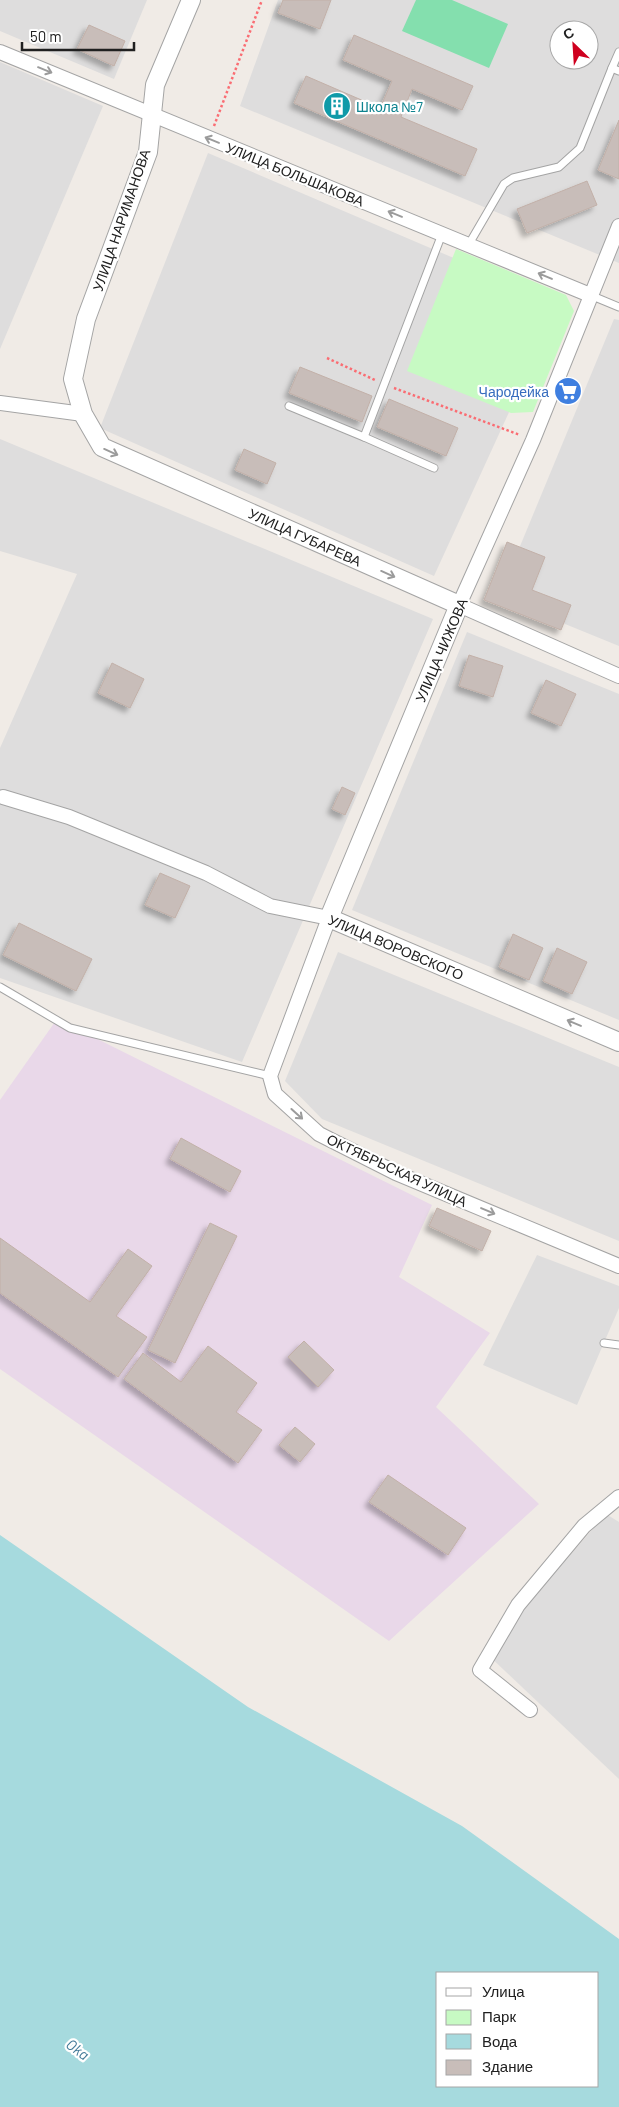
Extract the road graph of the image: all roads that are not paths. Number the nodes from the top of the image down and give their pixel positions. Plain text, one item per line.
1 (191, 0) edge
2 (0, 52) edge
3 (619, 52) edge
4 (616, 69) edge
5 (150, 114) junction
6 (619, 226) edge
7 (442, 233) junction
8 (469, 244) junction
9 (590, 295) junction
10 (619, 307) edge
11 (0, 403) edge
12 (289, 406) dead end
13 (83, 414) junction
14 (364, 437) junction
15 (434, 468) dead end
16 (459, 606) junction
17 (619, 676) edge
18 (3, 797) dead end
19 (329, 918) junction
20 (0, 987) edge
21 (619, 1042) edge
22 (270, 1076) junction
23 (619, 1266) edge
24 (604, 1343) dead end
25 (619, 1345) edge
26 (619, 1497) edge
27 (530, 1710) dead end

1 - 5 street, УЛИЦА НАРИМАНОВА
2 -> 5 street, УЛИЦА БОЛЬШАКОВА
3 - 4 lane
4 - 8 lane
7 -> 5 street, УЛИЦА БОЛЬШАКОВА
5 - 13 street, УЛИЦА НАРИМАНОВА
6 - 9 street, УЛИЦА ЧИЖОВА
7 - 8 street, УЛИЦА БОЛЬШАКОВА
7 - 14 lane
9 -> 8 street, УЛИЦА БОЛЬШАКОВА
9 - 10 lane
9 - 16 street, УЛИЦА ЧИЖОВА
11 - 13 street
12 - 14 lane
13 -> 16 street, УЛИЦА ГУБАРЕВА
14 - 15 lane
16 - 17 street, УЛИЦА ГУБАРЕВА
16 - 19 street, УЛИЦА ЧИЖОВА
18 - 19 street, УЛИЦА ВОРОВСКОГО
21 -> 19 street, УЛИЦА ВОРОВСКОГО
19 - 22 street, УЛИЦА ЧИЖОВА
20 - 22 lane
22 -> 23 street, ОКТЯБРЬСКАЯ УЛИЦА
24 - 25 lane
26 - 27 street

